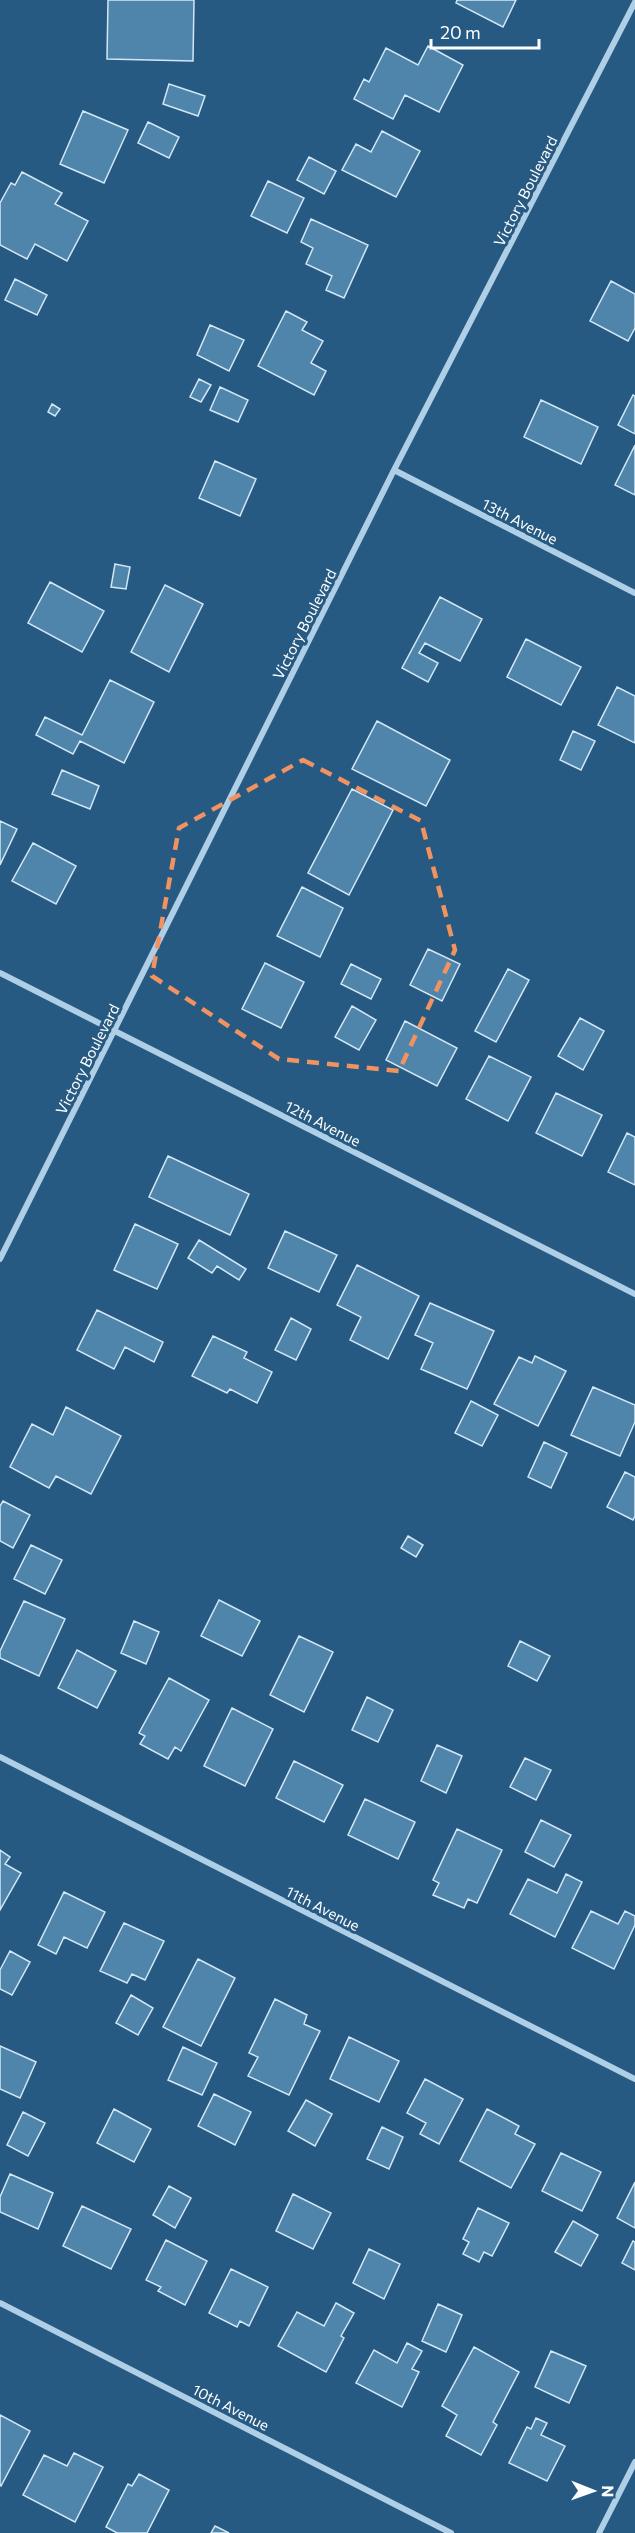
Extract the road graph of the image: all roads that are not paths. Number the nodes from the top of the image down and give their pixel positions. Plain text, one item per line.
1 (635, 2) edge
2 (394, 470) junction
3 (635, 593) edge
4 (0, 973) edge
5 (114, 1031) junction
6 (0, 1259) edge
7 (635, 1294) edge
8 (0, 1757) edge
9 (635, 2079) edge
10 (0, 2303) edge
11 (635, 2462) edge
12 (451, 2533) edge
13 (599, 2533) edge

1 - 2 street, Victory Boulevard
2 - 3 street, 13th Avenue
2 - 5 street, Victory Boulevard
4 - 5 street, 12th Avenue
5 - 6 street, Victory Boulevard
5 - 7 street, 12th Avenue
8 - 9 street, 11th Avenue
10 - 12 street, 10th Avenue
11 - 13 street

